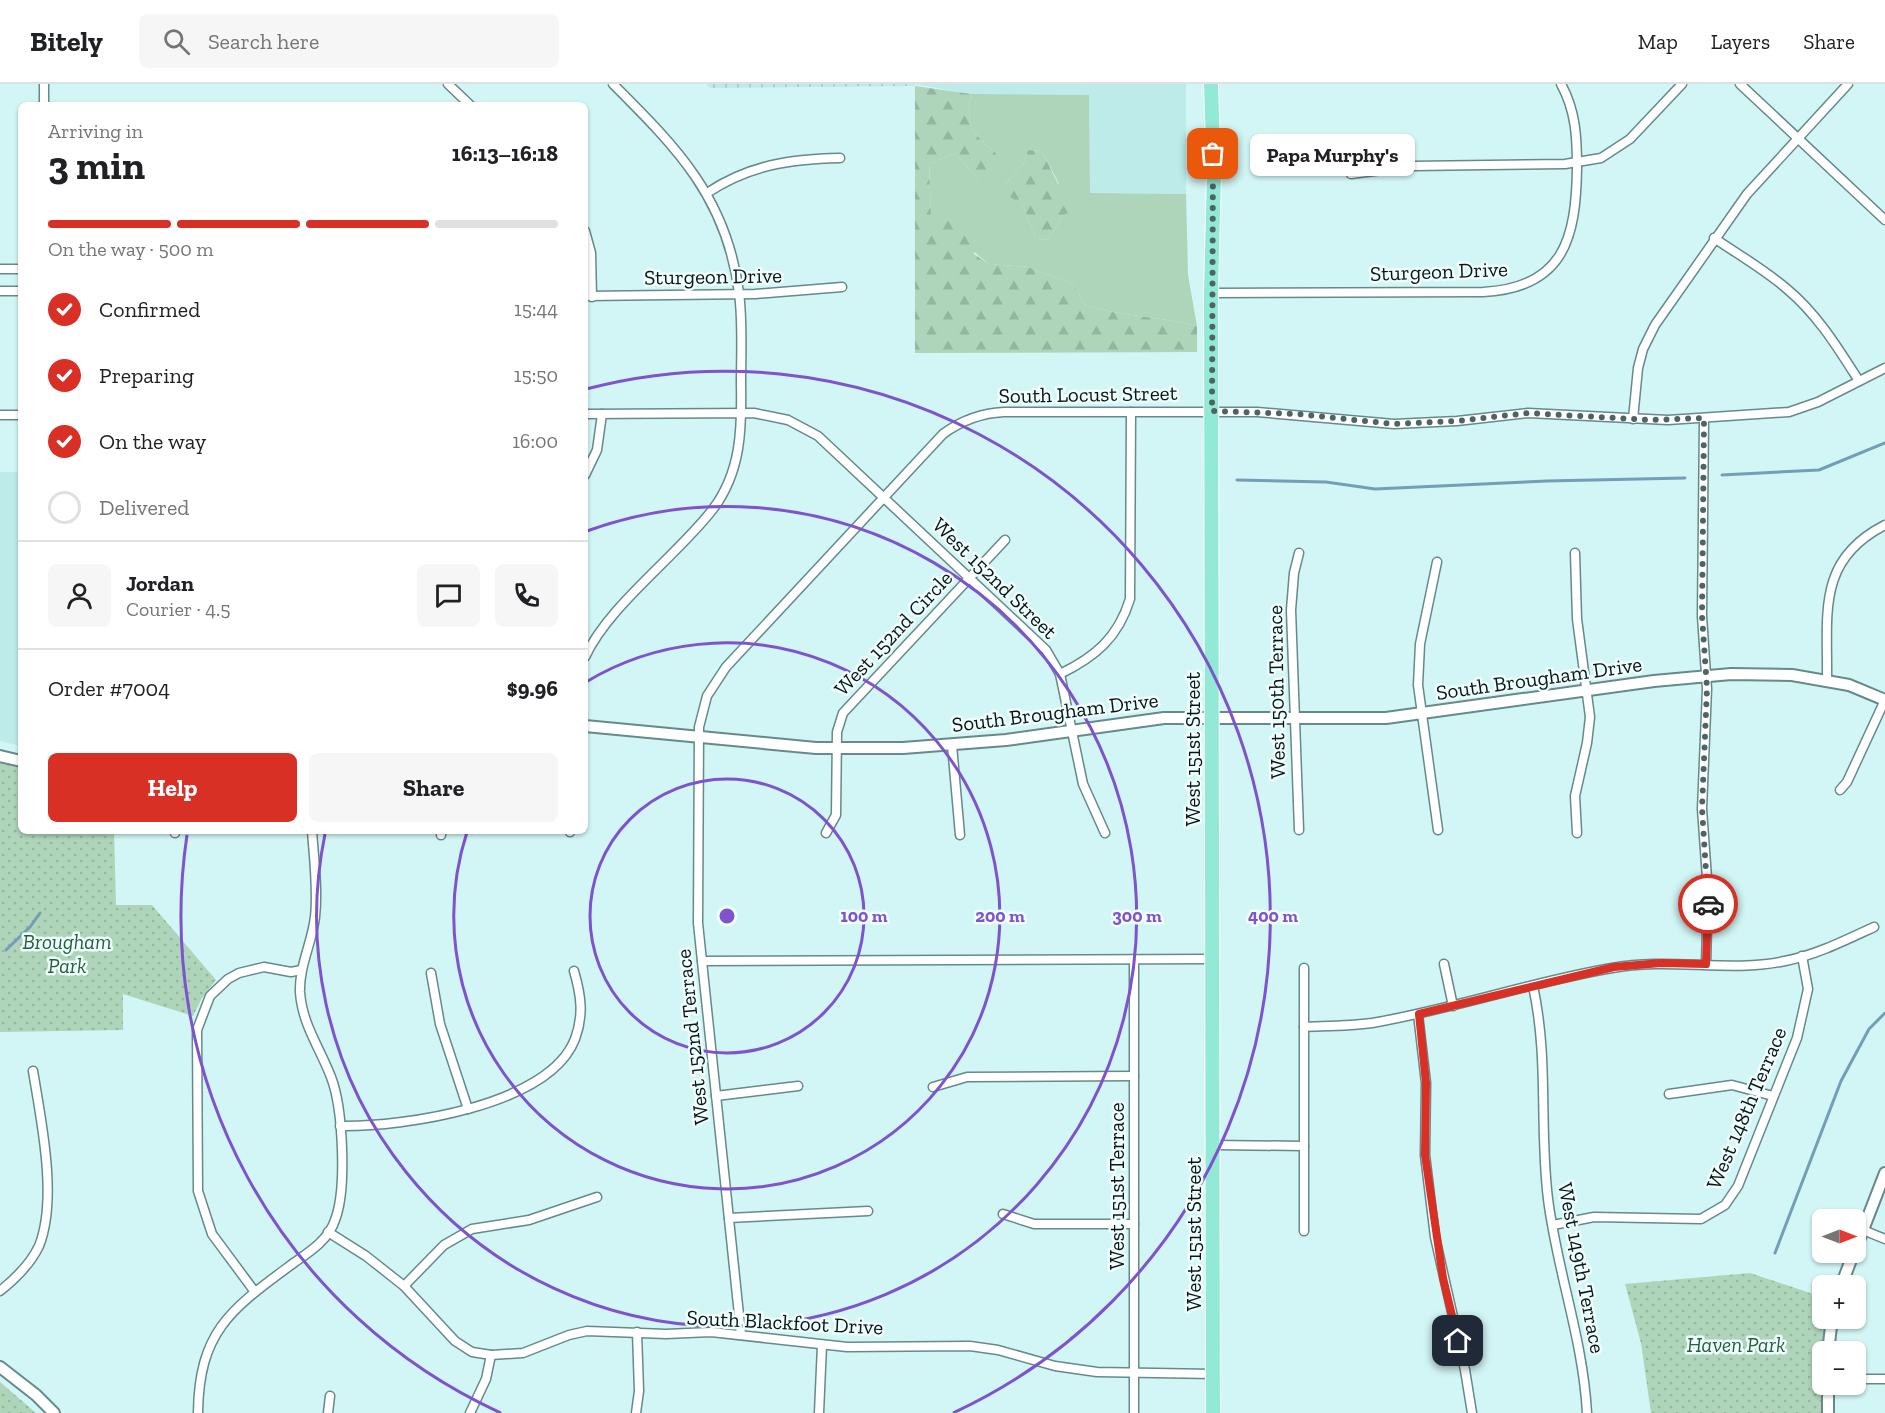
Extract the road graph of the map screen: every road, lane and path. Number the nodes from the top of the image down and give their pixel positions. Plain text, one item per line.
1 (44, 84) edge
2 (448, 84) edge
3 (613, 84) edge
4 (1211, 84) edge
5 (1561, 84) edge
6 (1682, 84) edge
7 (1740, 84) edge
8 (1848, 84) edge
9 (44, 102) edge
10 (467, 102) edge
11 (1798, 138) junction
12 (840, 158) dead end
13 (1577, 162) junction
14 (1352, 174) dead end
15 (707, 193) junction
16 (1885, 220) edge
17 (1714, 238) junction
18 (588, 243) edge
19 (0, 269) edge
20 (18, 269) edge
21 (842, 287) dead end
22 (0, 291) edge
23 (18, 291) edge
24 (1211, 293) junction
25 (739, 294) junction
26 (589, 296) edge
27 (1885, 368) edge
28 (1859, 381) junction
29 (1212, 411) junction
30 (1131, 412) junction
31 (588, 414) edge
32 (602, 414) junction
33 (741, 414) junction
34 (0, 415) edge
35 (18, 415) edge
36 (1704, 418) junction
37 (1633, 419) junction
38 (588, 469) edge
39 (884, 498) junction
40 (1885, 525) edge
41 (1005, 540) dead end
42 (1575, 553) dead end
43 (1299, 554) dead end
44 (1437, 562) dead end
45 (969, 577) junction
46 (588, 652) edge
47 (1060, 674) junction
48 (1707, 676) junction
49 (1827, 681) junction
50 (1587, 691) junction
51 (1885, 700) edge
52 (1421, 714) junction
53 (1213, 718) junction
54 (1294, 719) junction
55 (588, 726) edge
56 (1070, 729) junction
57 (700, 736) junction
58 (952, 745) junction
59 (837, 748) junction
60 (0, 756) edge
61 (18, 760) edge
62 (1840, 790) dead end
63 (1299, 830) dead end
64 (1438, 830) dead end
65 (826, 833) dead end
66 (1106, 833) dead end
67 (1577, 833) dead end
68 (312, 834) edge
69 (960, 835) dead end
70 (1874, 927) dead end
71 (1802, 956) junction
72 (1134, 959) junction
73 (1214, 959) junction
74 (702, 961) junction
75 (1444, 964) dead end
76 (1706, 964) junction
77 (1304, 968) dead end
78 (301, 970) junction
79 (574, 971) dead end
80 (431, 974) dead end
81 (1533, 986) junction
82 (1453, 1006) junction
83 (1419, 1014) junction
84 (1304, 1027) junction
85 (33, 1071) dead end
86 (1134, 1076) junction
87 (798, 1086) dead end
88 (933, 1087) dead end
89 (1669, 1094) dead end
90 (716, 1096) junction
91 (1773, 1096) junction
92 (468, 1109) junction
93 (340, 1126) junction
94 (1214, 1145) junction
95 (1304, 1146) junction
96 (1885, 1173) edge
97 (597, 1197) dead end
98 (868, 1211) dead end
99 (1003, 1214) dead end
100 (729, 1218) junction
101 (1866, 1222) edge
102 (1134, 1224) junction
103 (1553, 1225) junction
104 (1304, 1231) dead end
105 (1866, 1231) edge
106 (328, 1232) junction
107 (1885, 1239) edge
108 (404, 1287) junction
109 (0, 1291) edge
110 (255, 1292) junction
111 (637, 1332) junction
112 (741, 1334) junction
113 (822, 1345) junction
114 (491, 1355) junction
115 (0, 1367) edge
116 (1134, 1374) junction
117 (1213, 1374) junction
118 (1866, 1379) edge
119 (1885, 1379) edge
120 (1828, 1395) edge
121 (330, 1396) dead end
122 (54, 1413) edge
123 (198, 1413) edge
124 (328, 1413) edge
125 (470, 1413) edge
126 (636, 1413) edge
127 (819, 1413) edge
128 (1134, 1413) edge
129 (1213, 1413) edge
130 (1472, 1413) edge
131 (1587, 1413) edge
132 (1828, 1413) edge

1 - 9 street
2 - 10 street
3 - 15 street
4 - 24 main road, West 151st Street
5 - 13 street
6 - 13 street
7 - 11 street
8 - 11 street
11 - 16 street
11 - 17 street
12 - 15 street
13 - 14 street
13 - 24 street, Sturgeon Drive
15 - 25 street
17 - 28 street
17 - 37 street
18 - 26 street
19 - 20 street
21 - 25 street, Sturgeon Drive
22 - 23 street
24 - 29 main road, West 151st Street
25 - 26 street, Sturgeon Drive
25 - 33 street
27 - 28 street, South Locust Street
28 - 36 street, South Locust Street
29 - 30 street, South Locust Street
29 - 37 street, South Locust Street
29 - 53 main road, West 151st Street
30 - 39 street, South Locust Street
30 - 47 street
31 - 32 street, West 152nd Street
32 - 33 street, West 152nd Street
32 - 38 street
33 - 39 street, West 152nd Street
33 - 46 street
34 - 35 street
36 - 37 street, South Locust Street
36 - 48 street
39 - 45 street, West 152nd Street
39 - 57 street, South Locust Street
40 - 49 street
41 - 45 street, West 152nd Circle
42 - 50 street
43 - 54 street, West 150th Terrace
44 - 52 street
45 - 47 street, West 152nd Street
45 - 59 street, West 152nd Circle
47 - 56 street, West 152nd Street
48 - 49 street, South Brougham Drive
48 - 50 street, South Brougham Drive
48 - 76 street
49 - 51 street, South Brougham Drive
50 - 52 street, South Brougham Drive
50 - 67 street
51 - 62 street
52 - 54 street, South Brougham Drive
52 - 64 street
53 - 54 street, South Brougham Drive
53 - 56 street, South Brougham Drive
53 - 73 main road, West 151st Street
54 - 63 street, West 150th Terrace
55 - 57 street, South Brougham Drive
56 - 58 street, South Brougham Drive
56 - 66 street, West 152nd Street
57 - 59 street, South Brougham Drive
57 - 74 street, West 152nd Terrace
58 - 59 street, South Brougham Drive
58 - 69 street
59 - 65 street, West 152nd Circle
60 - 61 street
68 - 78 street
70 - 71 street
71 - 76 street
71 - 91 street, West 148th Terrace
72 - 73 street
72 - 74 street
72 - 86 street, West 151st Terrace
73 - 94 main road, West 151st Street
74 - 90 street, West 152nd Terrace
75 - 82 street
76 - 81 street
77 - 84 street
78 - 93 street
78 - 110 street
79 - 92 street
80 - 92 street
81 - 82 street
81 - 103 street, West 149th Terrace
82 - 83 street
83 - 84 street
83 - 130 street
84 - 95 street
85 - 109 street
86 - 88 street
86 - 102 street, West 151st Terrace
87 - 90 street
89 - 91 street
90 - 100 street, West 152nd Terrace
91 - 103 street, West 148th Terrace
92 - 93 street
93 - 106 street
94 - 95 street
94 - 117 main road, West 151st Street
95 - 104 street
96 - 101 street
97 - 108 street
98 - 100 street
99 - 102 street
100 - 112 street, West 152nd Terrace
102 - 116 street, West 151st Terrace
103 - 131 street, West 149th Terrace
105 - 107 street
106 - 108 street, South Blackfoot Drive
106 - 110 street
108 - 114 street, South Blackfoot Drive
110 - 123 street
111 - 112 street, South Blackfoot Drive
111 - 114 street, South Blackfoot Drive
111 - 126 street
112 - 113 street, South Blackfoot Drive
113 - 116 street, South Blackfoot Drive
113 - 127 street
114 - 125 street
115 - 122 street
116 - 117 street, South Blackfoot Drive
116 - 128 street, West 151st Terrace
117 - 129 main road, West 151st Street
118 - 119 street
120 - 132 street
121 - 124 street

